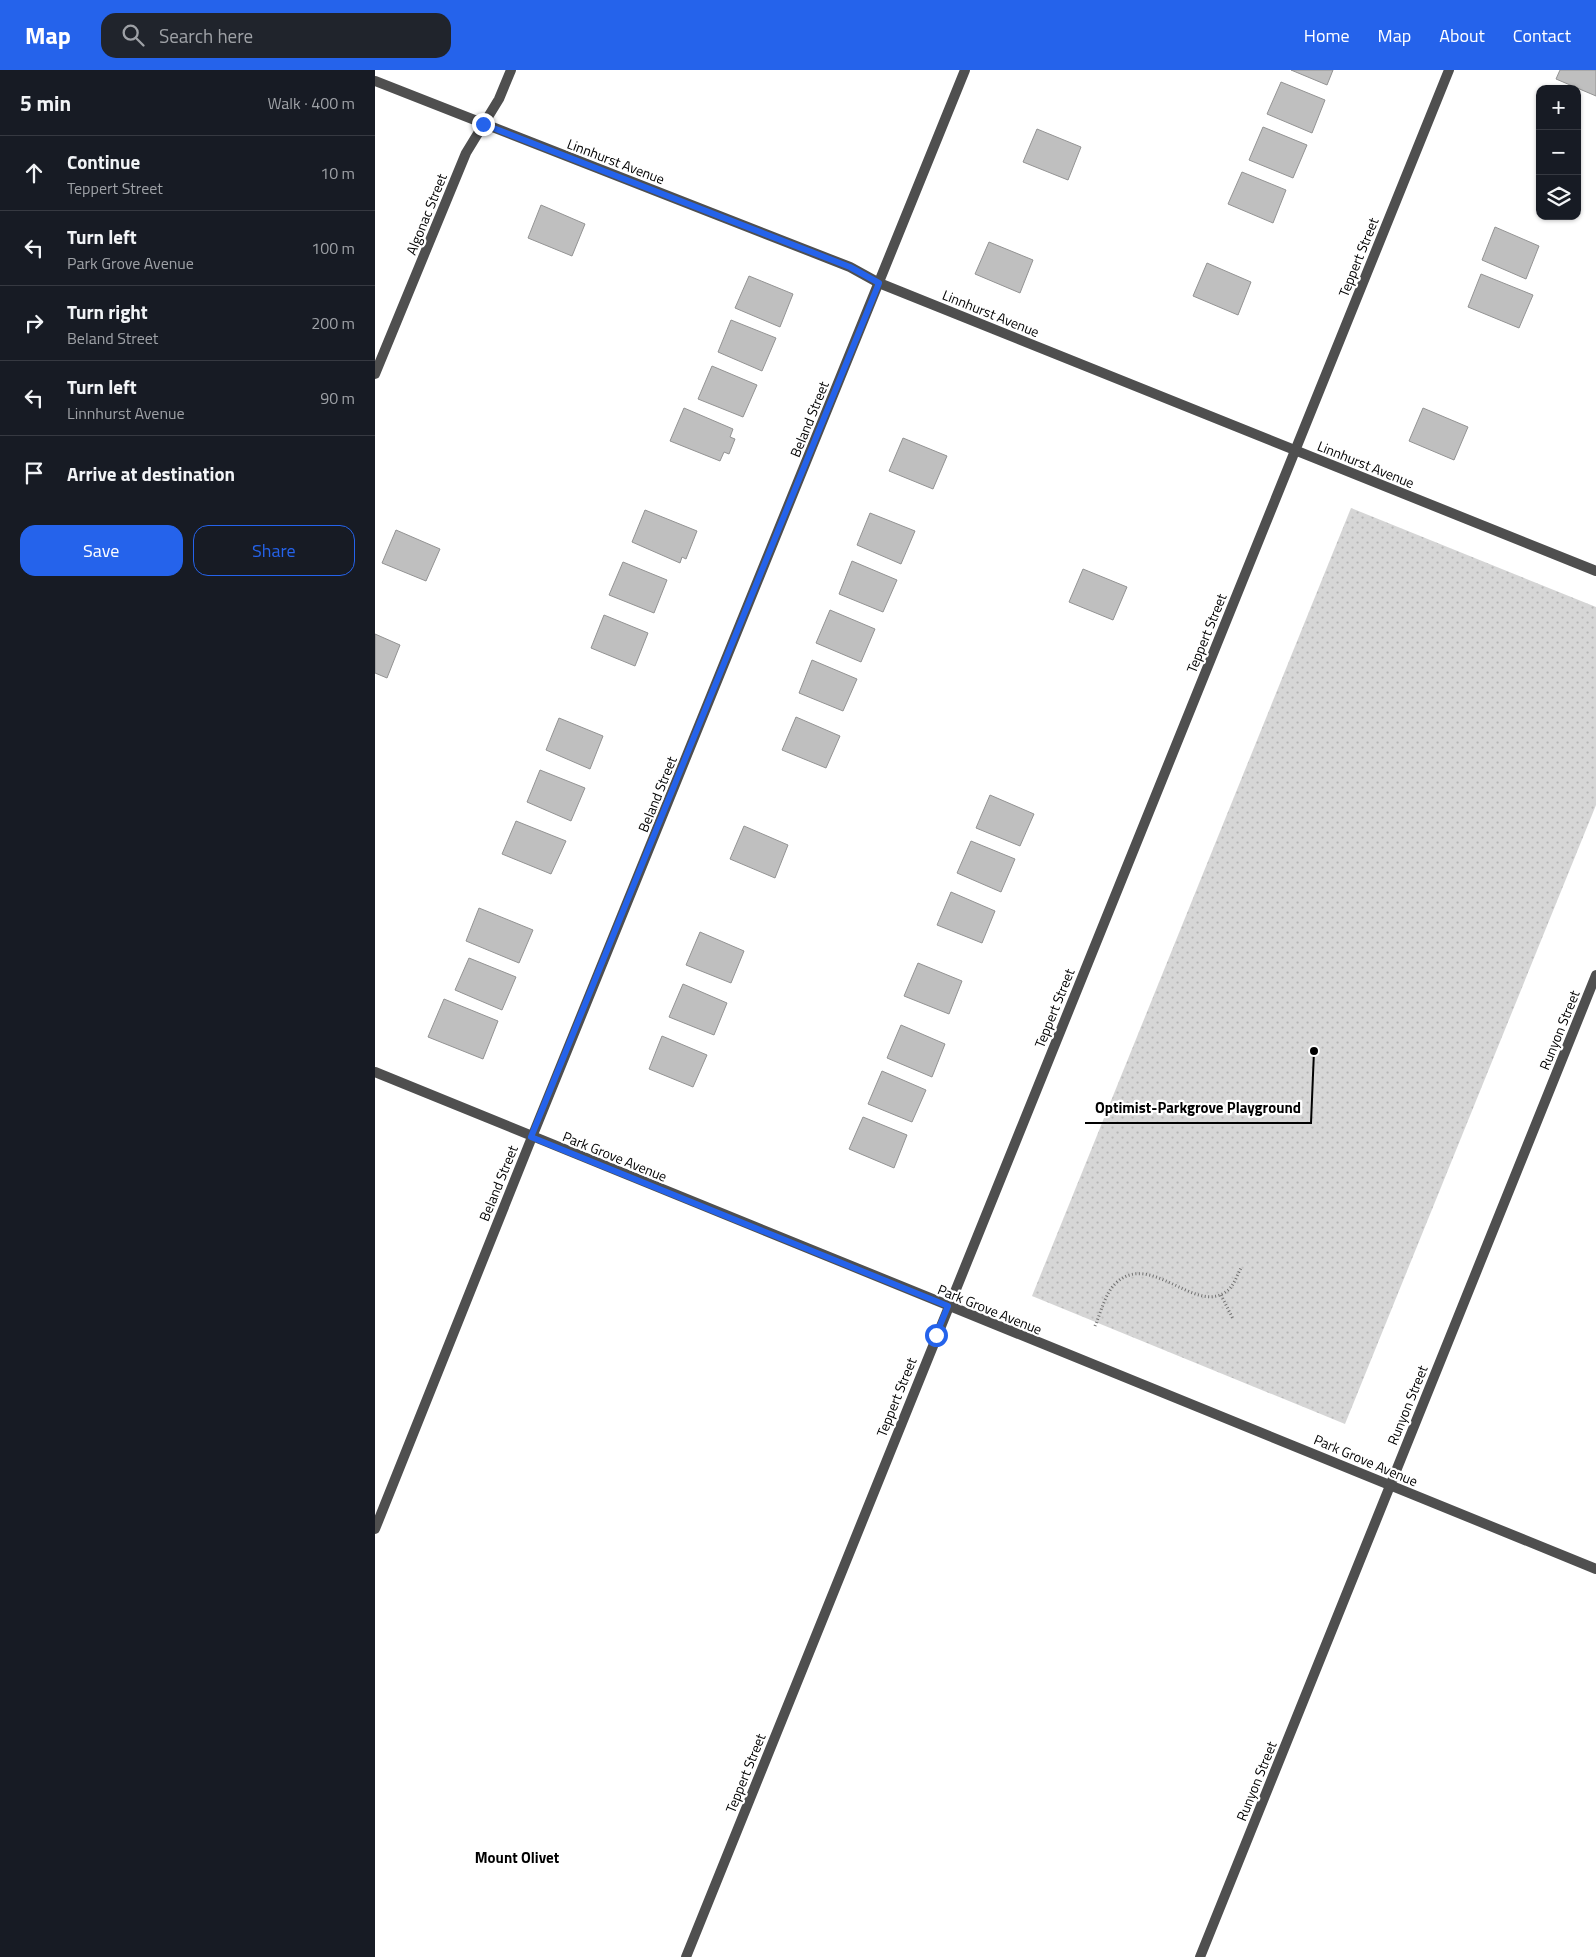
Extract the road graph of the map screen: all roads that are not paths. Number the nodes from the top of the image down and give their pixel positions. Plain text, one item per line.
1 (511, 70) edge
2 (965, 70) edge
3 (1449, 70) edge
4 (375, 81) edge
5 (483, 124) junction
6 (879, 283) junction
7 (375, 374) edge
8 (1295, 450) junction
9 (1596, 571) edge
10 (1596, 975) edge
11 (375, 1072) edge
12 (531, 1137) junction
13 (948, 1306) junction
14 (1389, 1485) junction
15 (375, 1529) edge
16 (1596, 1569) edge
17 (686, 1957) edge
18 (1200, 1957) edge

1 - 5 street, Algonac Street
2 - 6 street, Beland Street
3 - 8 street, Teppert Street
4 - 5 street, Linnhurst Avenue
5 - 6 street, Linnhurst Avenue
5 - 7 street, Algonac Street
6 - 8 street, Linnhurst Avenue
6 - 12 street, Beland Street
8 - 9 street, Linnhurst Avenue
8 - 13 street, Teppert Street
10 - 14 street, Runyon Street
11 - 12 street, Park Grove Avenue
12 - 13 street, Park Grove Avenue
12 - 15 street, Beland Street
13 - 14 street, Park Grove Avenue
13 - 17 street, Teppert Street
14 - 16 street, Park Grove Avenue
14 - 18 street, Runyon Street

